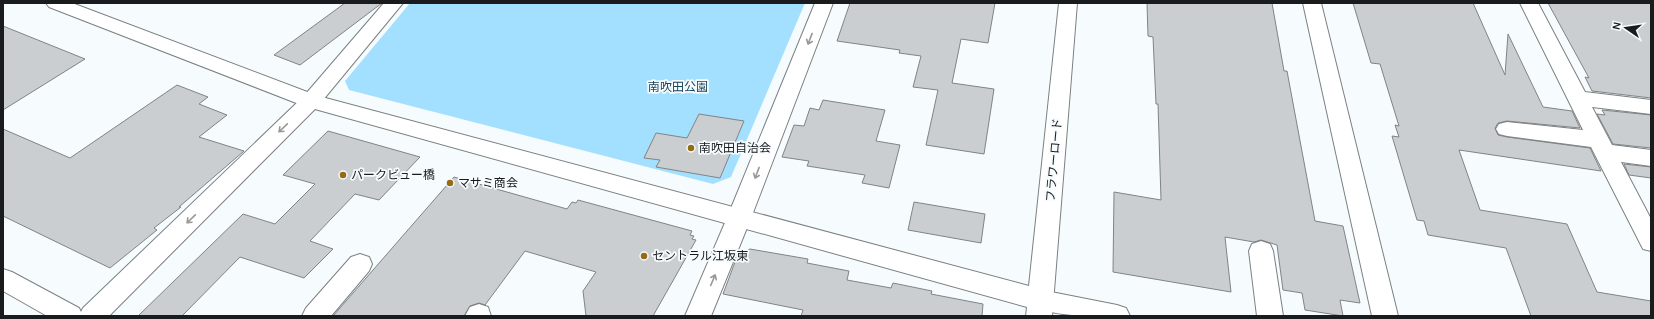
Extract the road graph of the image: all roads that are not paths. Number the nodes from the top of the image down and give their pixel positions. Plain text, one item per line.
1 (55, 3) edge
2 (394, 3) edge
3 (824, 3) edge
4 (1068, 3) edge
5 (1312, 3) edge
6 (1529, 3) edge
7 (382, 11) edge
8 (1578, 98) junction
9 (311, 101) junction
10 (1651, 107) edge
11 (1507, 129) dead end
12 (1603, 146) junction
13 (1651, 158) edge
14 (739, 218) junction
15 (1651, 242) edge
16 (1261, 251) dead end
17 (360, 264) dead end
18 (3, 279) edge
19 (1040, 308) edge
20 (70, 316) edge
21 (92, 316) edge
22 (315, 316) edge
23 (698, 316) edge
24 (1117, 316) edge
25 (1270, 316) edge
26 (1385, 316) edge

1 - 9 street
2 - 7 street
3 -> 14 street
4 - 19 street, フラワーロード
5 - 26 street
6 - 8 street
7 - 9 street
8 - 10 street
8 - 12 street
9 - 14 street
9 -> 21 street
11 - 12 street
12 - 13 street
12 - 15 street
14 - 19 street
23 -> 14 street
16 - 25 street
17 - 22 street
18 - 20 street
19 - 24 street

